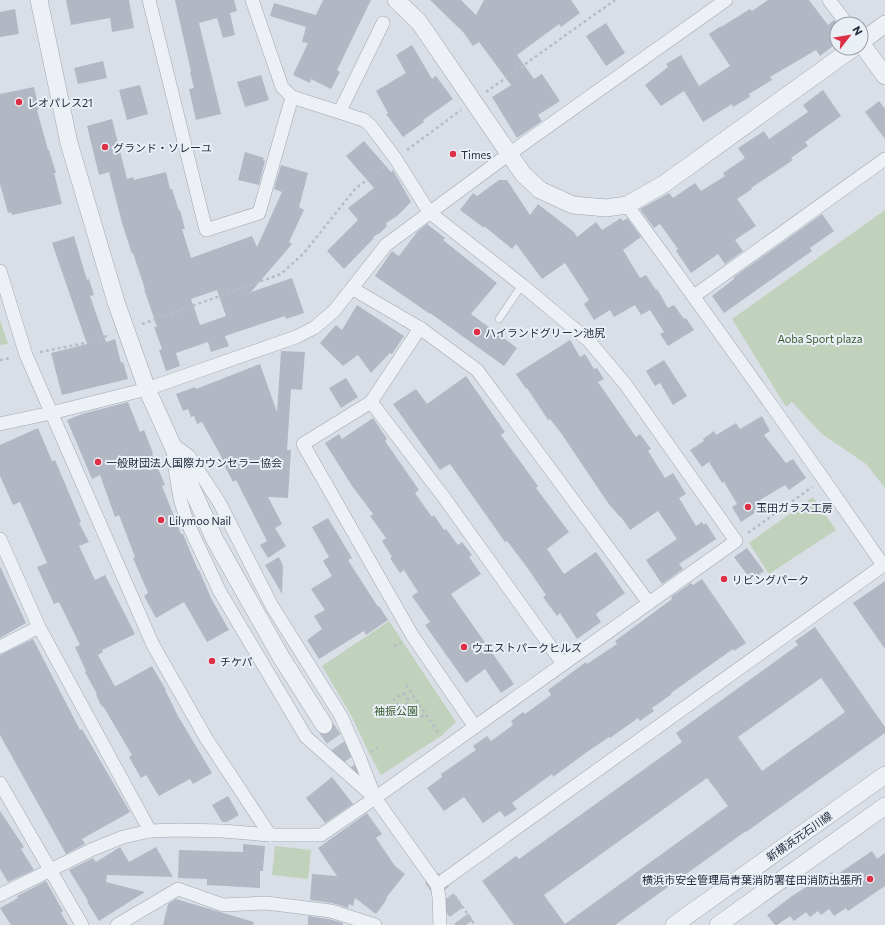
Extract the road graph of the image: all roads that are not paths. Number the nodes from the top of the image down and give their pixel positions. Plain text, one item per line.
1 (39, 0) edge
2 (149, 0) edge
3 (252, 0) edge
4 (396, 0) edge
5 (726, 0) edge
6 (829, 0) edge
7 (841, 16) edge
8 (383, 23) dead end
9 (885, 24) edge
10 (869, 37) edge
11 (869, 54) edge
12 (842, 56) edge
13 (885, 76) edge
14 (292, 97) junction
15 (340, 111) junction
16 (509, 154) junction
17 (885, 159) edge
18 (627, 205) junction
19 (429, 212) junction
20 (0, 271) edge
21 (522, 285) junction
22 (353, 289) junction
23 (694, 296) junction
24 (499, 319) dead end
25 (420, 328) junction
26 (147, 389) junction
27 (371, 402) junction
28 (51, 413) junction
29 (0, 424) edge
30 (170, 443) junction
31 (0, 539) edge
32 (884, 565) edge
33 (649, 603) junction
34 (39, 627) junction
35 (0, 647) edge
36 (563, 664) junction
37 (324, 726) tunnel mouth
38 (475, 727) junction
39 (885, 775) edge
40 (0, 783) edge
41 (375, 798) junction
42 (885, 806) edge
43 (150, 831) junction
44 (270, 835) junction
45 (51, 870) junction
46 (440, 883) junction
47 (0, 895) edge
48 (82, 925) edge
49 (117, 925) edge
50 (375, 925) edge
51 (440, 925) edge
52 (674, 925) edge
53 (718, 925) edge

1 - 26 street
2 - 14 street
3 - 14 street
4 - 16 street
5 - 16 street
6 - 7 street
8 - 15 street
9 - 10 street
11 - 13 street
12 - 18 street
14 - 15 street
15 - 19 street
16 - 18 street
16 - 19 street
17 - 23 street
18 - 23 street
19 - 21 street
19 - 22 street
20 - 28 street
21 - 24 lane
21 - 33 street
22 - 25 street
22 - 26 street
23 - 32 street
25 - 27 street
25 - 33 street
26 - 28 street
26 - 30 street
27 - 36 street
27 - 38 street
28 - 29 street
28 - 44 street
30 - 37 street
30 - 41 street
30 - 41 street
31 - 34 street
32 - 46 street
33 - 36 street
34 - 35 street
34 - 43 street
36 - 38 street
38 - 41 street
39 - 52 street, 新横浜元石川線
40 - 45 street
41 - 44 street
41 - 46 street
42 - 53 street
43 - 44 street
43 - 45 street
45 - 47 street
45 - 48 street
46 - 51 street
49 - 50 street

